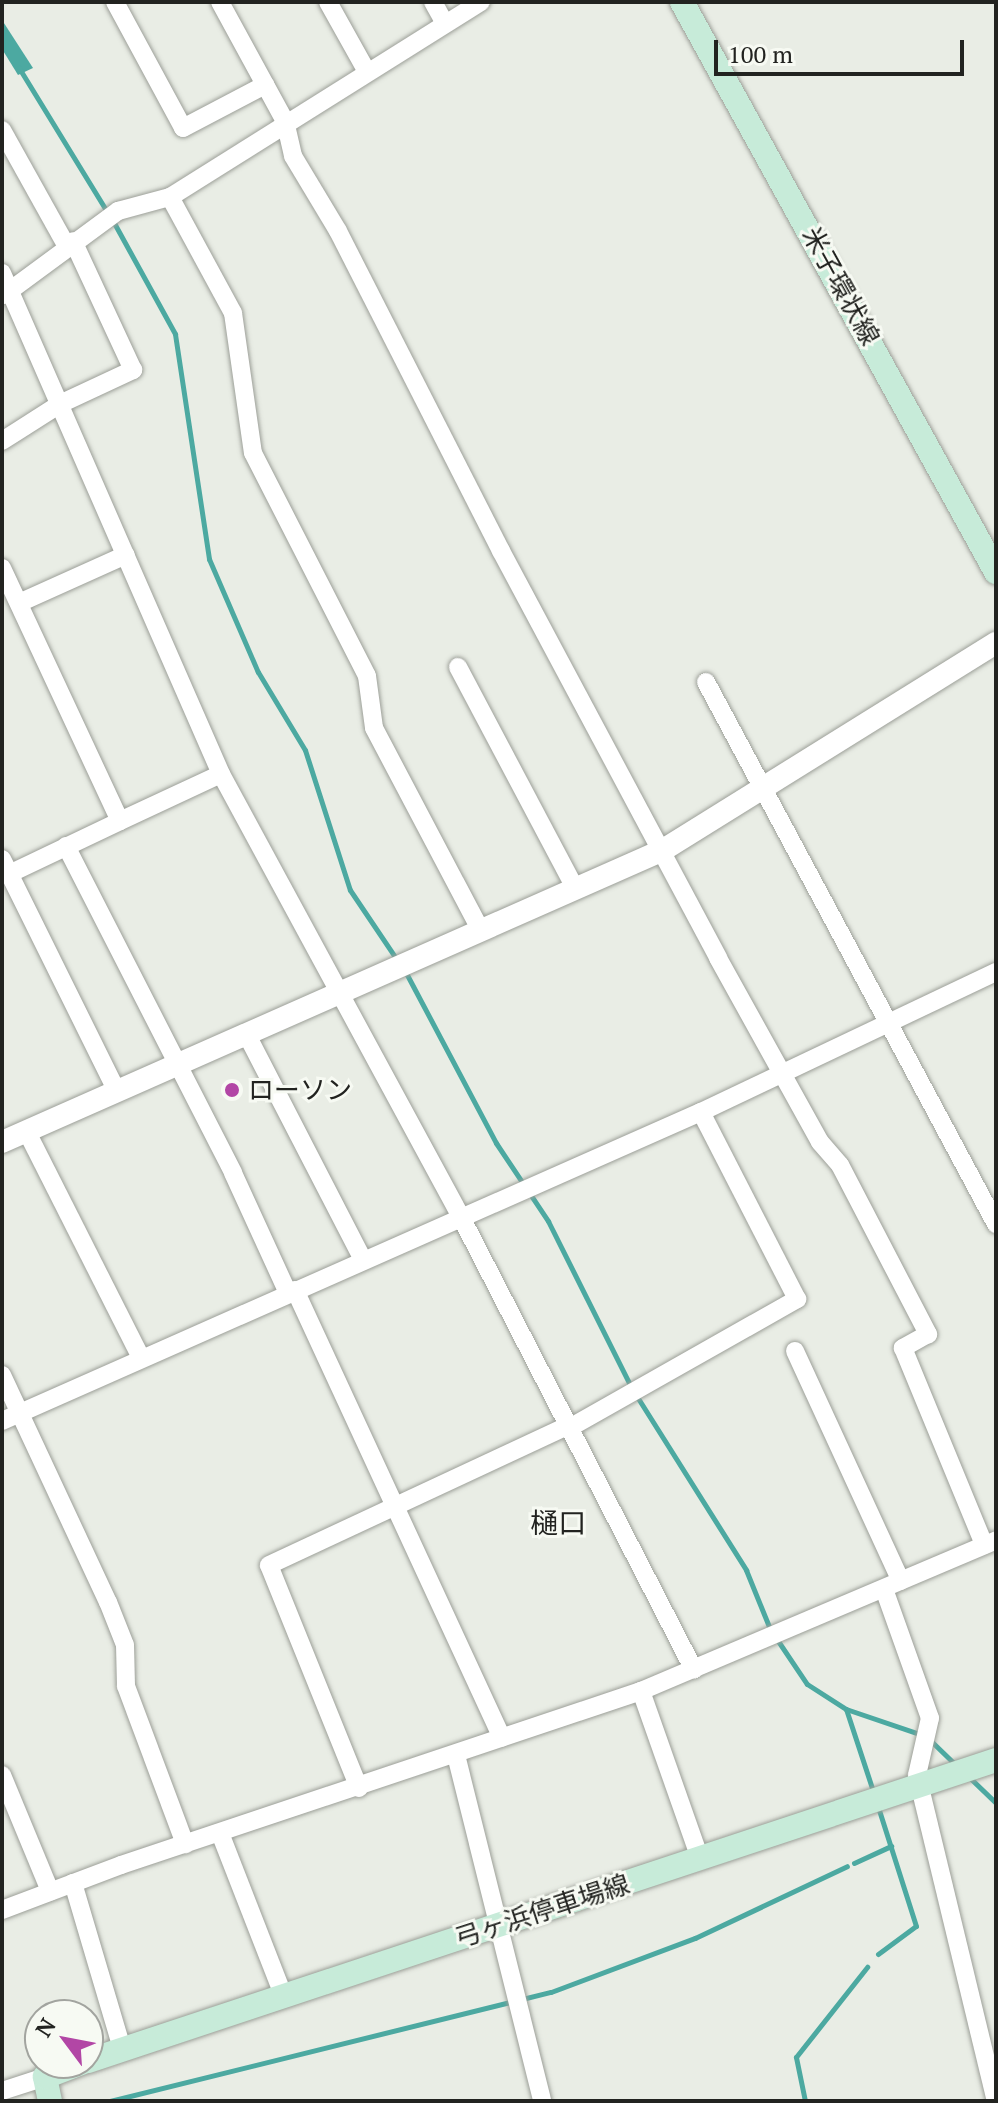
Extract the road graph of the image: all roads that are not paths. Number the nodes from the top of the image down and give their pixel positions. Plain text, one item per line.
1 (115, 2) edge
2 (220, 2) edge
3 (328, 2) edge
4 (433, 2) edge
5 (481, 2) edge
6 (682, 2) edge
7 (444, 22) junction
8 (366, 70) junction
9 (265, 85) junction
10 (285, 121) junction
11 (2, 130) edge
12 (170, 197) junction
13 (69, 243) junction
14 (2, 273) edge
15 (7, 294) edge
16 (60, 404) junction
17 (2, 441) edge
18 (126, 555) junction
19 (2, 568) edge
20 (996, 572) edge
21 (19, 603) junction
22 (996, 643) edge
23 (458, 667) dead end
24 (706, 682) dead end
25 (221, 774) junction
26 (764, 789) junction
27 (120, 821) junction
28 (66, 846) junction
29 (663, 850) junction
30 (6, 867) edge
31 (575, 888) junction
32 (481, 931) junction
33 (996, 972) edge
34 (339, 994) junction
35 (891, 1020) junction
36 (247, 1035) junction
37 (178, 1065) junction
38 (784, 1071) junction
39 (117, 1092) junction
40 (701, 1112) junction
41 (27, 1132) junction
42 (2, 1142) edge
43 (992, 1199) edge
44 (461, 1217) junction
45 (996, 1224) edge
46 (363, 1260) junction
47 (291, 1292) junction
48 (795, 1351) dead end
49 (140, 1356) junction
50 (2, 1375) edge
51 (20, 1413) junction
52 (2, 1421) edge
53 (570, 1426) junction
54 (397, 1505) junction
55 (990, 1543) edge
56 (893, 1585) junction
57 (694, 1670) junction
58 (641, 1691) junction
59 (502, 1737) junction
60 (456, 1755) junction
61 (996, 1760) edge
62 (2, 1775) edge
63 (919, 1785) junction
64 (359, 1788) junction
65 (220, 1833) junction
66 (185, 1844) junction
67 (700, 1859) junction
68 (73, 1883) junction
69 (50, 1891) junction
70 (2, 1910) edge
71 (497, 1925) junction
72 (283, 1995) junction
73 (122, 2048) junction
74 (104, 2055) edge
75 (39, 2079) edge
76 (45, 2079) edge
77 (2, 2091) edge
78 (50, 2101) edge
79 (542, 2101) edge
80 (996, 2101) edge

1 - 9 street
2 - 9 street
3 - 8 street
4 - 7 street
5 - 7 street
6 - 20 main road, 米子環状線
7 - 8 street
8 - 10 street
9 - 10 street
10 - 12 street
10 - 29 street
11 - 13 street
12 - 13 street
12 - 32 street
13 - 15 street
13 - 16 street
14 - 15 street
15 - 16 street
16 - 17 street
16 - 18 street
18 - 21 street
18 - 25 street
19 - 21 street
21 - 27 street
22 - 26 street
23 - 31 street
24 - 26 street
25 - 27 street
25 - 34 street
26 - 29 street
26 - 35 street
27 - 28 street
28 - 30 street
28 - 37 street
29 - 31 street
29 - 38 street
30 - 39 street
31 - 32 street
32 - 34 street
33 - 35 street
34 - 36 street
34 - 44 street
35 - 38 street
35 - 43 street
36 - 37 street
36 - 46 street
37 - 39 street
37 - 47 street
38 - 40 street
38 - 55 street
39 - 41 street
40 - 44 street
40 - 53 street
41 - 42 street
41 - 49 street
43 - 45 street
44 - 46 street
44 - 53 street
46 - 47 street
47 - 49 street
47 - 54 street
48 - 56 street
49 - 51 street
50 - 51 street
51 - 52 street
51 - 66 street
53 - 54 street
53 - 57 street
54 - 59 street
54 - 64 street
55 - 56 street
56 - 57 street
56 - 63 street
57 - 58 street
58 - 59 street
58 - 67 street
59 - 60 street
60 - 64 street
60 - 71 street
61 - 63 main road, 弓ヶ浜停車場線
62 - 69 street
63 - 67 main road, 弓ヶ浜停車場線
63 - 80 street
64 - 65 street
65 - 66 street
65 - 72 street
66 - 68 street
67 - 71 main road, 弓ヶ浜停車場線
68 - 69 street
68 - 73 street
69 - 70 street
71 - 72 main road, 弓ヶ浜停車場線
71 - 79 street
72 - 73 main road, 弓ヶ浜停車場線
73 - 74 main road, 弓ヶ浜停車場線
75 - 77 street
76 - 78 main road

